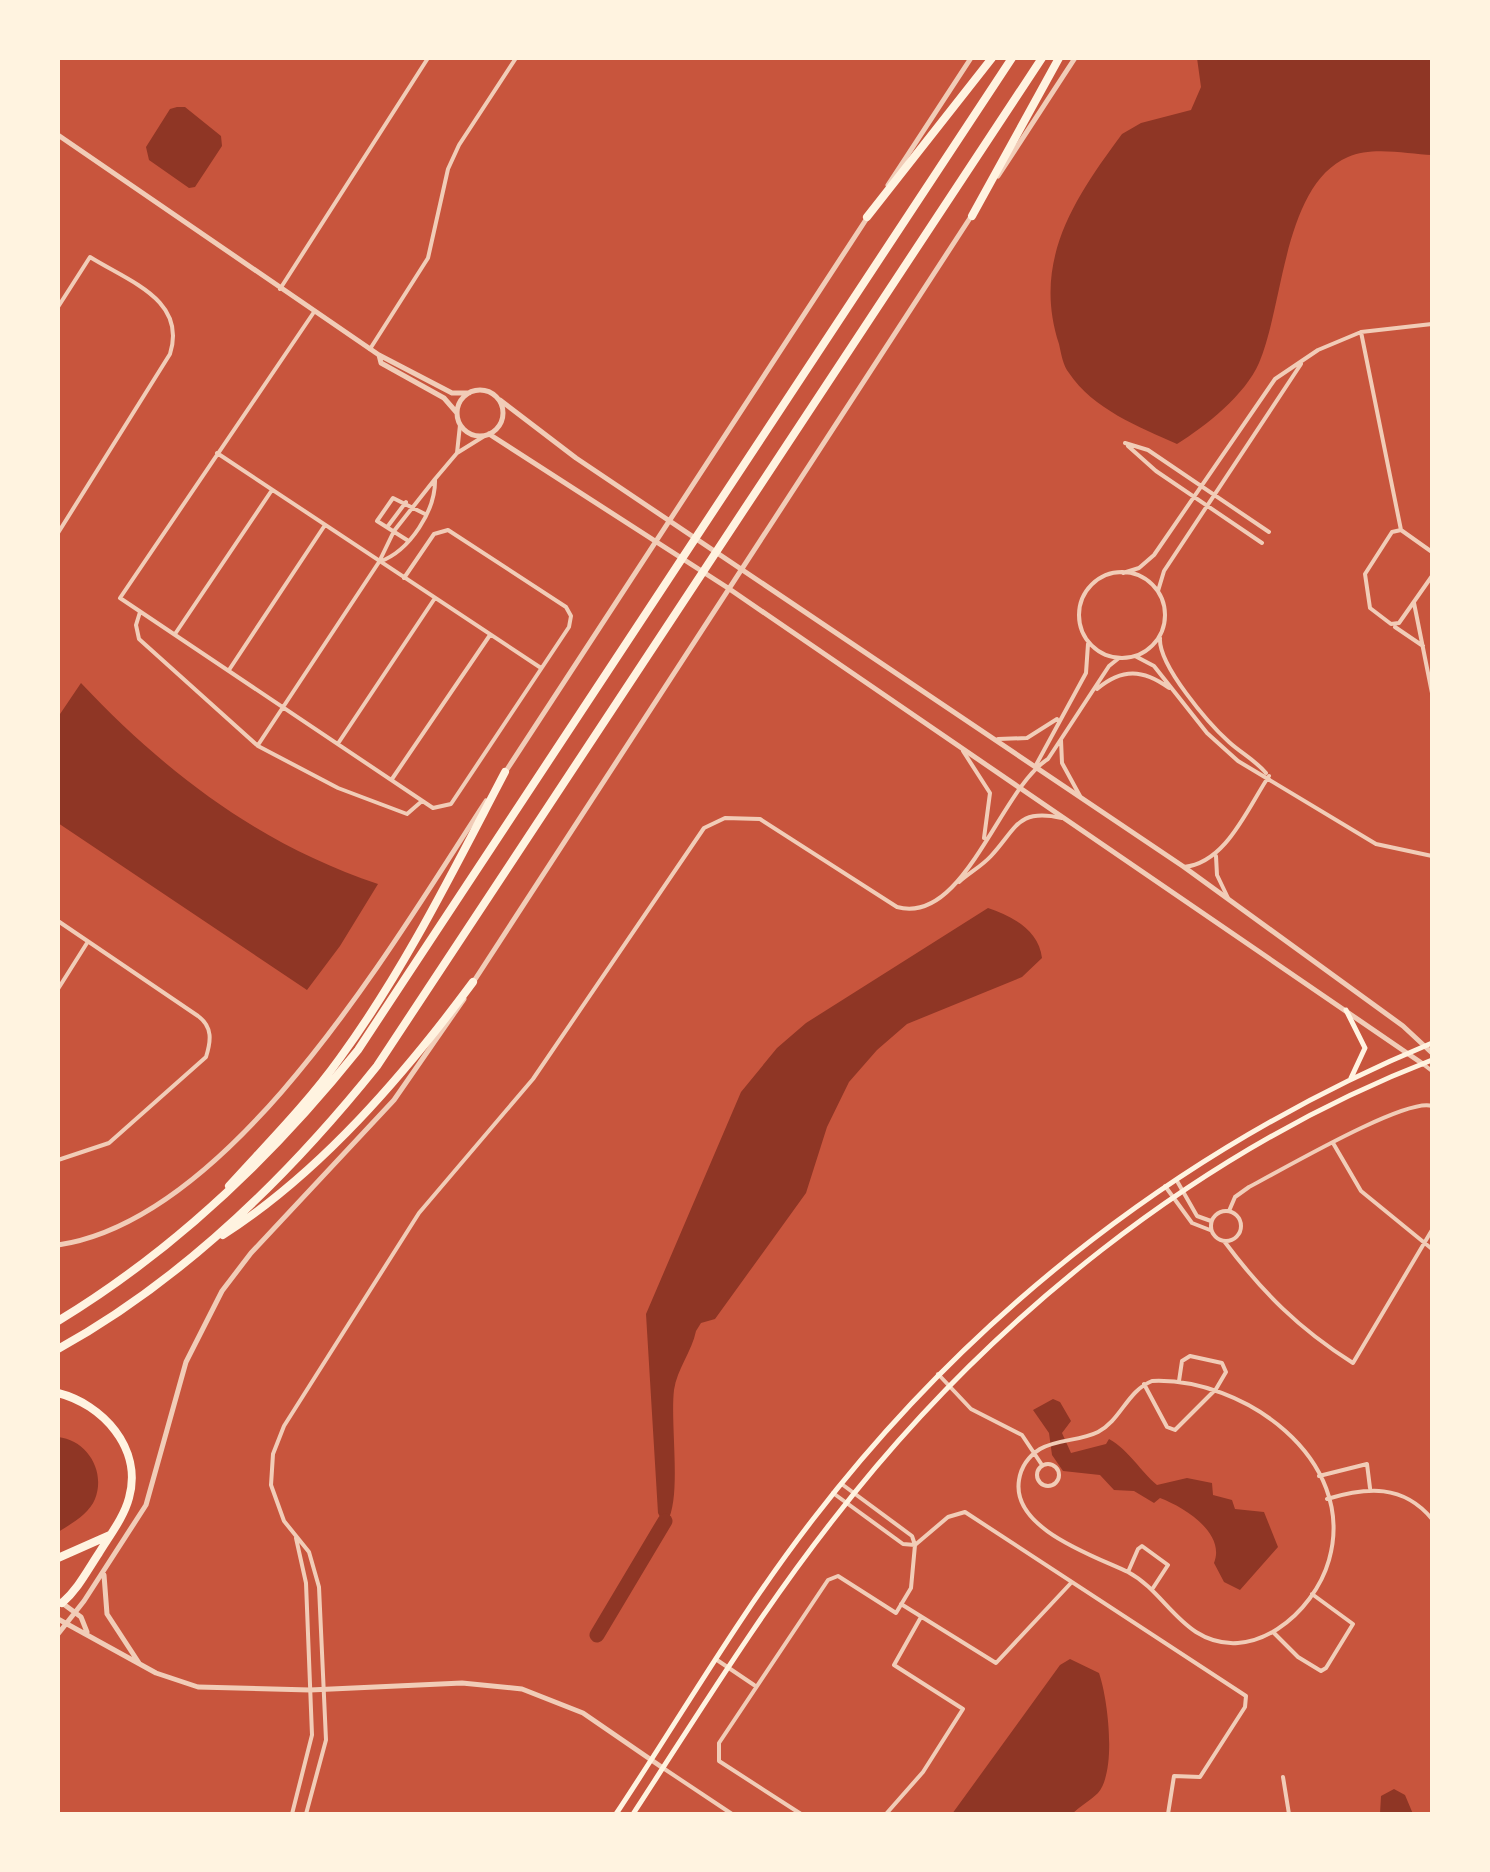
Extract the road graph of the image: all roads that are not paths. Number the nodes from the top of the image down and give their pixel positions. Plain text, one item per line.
1 (428, 58) edge
2 (516, 58) edge
3 (972, 58) edge
4 (992, 58) edge
5 (1012, 58) edge
6 (1042, 58) edge
7 (1059, 58) edge
8 (1076, 58) edge
9 (58, 135) edge
10 (972, 216) junction
11 (867, 217) junction
12 (280, 289) junction
13 (58, 307) edge
14 (314, 312) junction
15 (1432, 324) edge
16 (1361, 332) junction
17 (370, 349) junction
18 (378, 355) junction
19 (1303, 360) junction
20 (469, 392) junction
21 (500, 400) junction
22 (457, 413) junction
23 (460, 424) junction
24 (488, 434) junction
25 (216, 452) junction
26 (456, 453) junction
27 (435, 479) junction
28 (1203, 487) junction
29 (272, 490) junction
30 (1215, 496) junction
31 (1196, 498) junction
32 (406, 502) junction
33 (413, 506) junction
34 (1208, 506) junction
35 (426, 515) junction
36 (670, 520) junction
37 (326, 526) junction
38 (388, 528) junction
39 (1401, 530) junction
40 (58, 532) edge
41 (394, 532) junction
42 (1269, 532) dead end
43 (408, 540) junction
44 (656, 540) junction
45 (1262, 543) dead end
46 (1432, 552) edge
47 (380, 562) junction
48 (742, 566) junction
49 (1123, 572) junction
50 (1432, 576) edge
51 (404, 578) junction
52 (728, 588) junction
53 (1158, 592) junction
54 (434, 598) junction
55 (1414, 603) junction
56 (140, 612) junction
57 (1391, 624) junction
58 (175, 634) junction
59 (490, 635) junction
60 (1160, 635) junction
61 (1087, 639) junction
62 (1423, 646) junction
63 (1135, 656) junction
64 (1119, 658) junction
65 (541, 668) junction
66 (229, 670) junction
67 (1094, 692) junction
68 (1174, 692) junction
69 (1432, 693) edge
70 (284, 707) junction
71 (1061, 716) junction
72 (994, 739) junction
73 (1061, 740) junction
74 (338, 742) junction
75 (258, 746) junction
76 (959, 746) junction
77 (1035, 767) junction
78 (505, 772) junction
79 (1269, 776) junction
80 (392, 779) junction
81 (1020, 788) junction
82 (1082, 798) junction
83 (422, 800) junction
84 (1066, 819) junction
85 (983, 843) junction
86 (1216, 856) junction
87 (1432, 856) edge
88 (1184, 867) junction
89 (955, 884) junction
90 (1229, 900) junction
91 (58, 921) edge
92 (88, 941) junction
93 (473, 982) junction
94 (58, 990) edge
95 (1346, 1010) junction
96 (1429, 1044) edge
97 (1432, 1052) edge
98 (1408, 1053) junction
99 (1432, 1060) edge
100 (1423, 1064) junction
101 (1432, 1071) edge
102 (1349, 1080) junction
103 (1432, 1106) edge
104 (1333, 1143) junction
105 (58, 1160) edge
106 (1176, 1178) junction
107 (1165, 1186) junction
108 (1184, 1192) junction
109 (1173, 1200) junction
110 (1229, 1211) junction
111 (199, 1218) junction
112 (1211, 1221) junction
113 (1212, 1230) junction
114 (1432, 1230) edge
115 (1224, 1241) junction
116 (1424, 1244) junction
117 (58, 1245) edge
118 (1432, 1249) edge
119 (198, 1251) junction
120 (58, 1320) edge
121 (58, 1349) edge
122 (938, 1374) junction
123 (1179, 1381) junction
124 (1144, 1384) junction
125 (949, 1387) junction
126 (1216, 1389) junction
127 (58, 1393) edge
128 (1036, 1451) junction
129 (1042, 1465) junction
130 (1320, 1476) junction
131 (841, 1484) junction
132 (1370, 1488) junction
133 (834, 1493) junction
134 (854, 1494) junction
135 (1328, 1499) junction
136 (846, 1503) junction
137 (886, 1517) junction
138 (1432, 1520) edge
139 (879, 1527) junction
140 (110, 1535) junction
141 (296, 1538) junction
142 (915, 1545) junction
143 (58, 1558) edge
144 (105, 1570) junction
145 (1128, 1572) junction
146 (1072, 1582) junction
147 (1153, 1588) junction
148 (1312, 1594) junction
149 (59, 1604) edge
150 (901, 1604) junction
151 (74, 1612) junction
152 (922, 1617) junction
153 (58, 1620) edge
154 (65, 1624) junction
155 (87, 1632) junction
156 (1274, 1633) junction
157 (58, 1634) edge
158 (717, 1660) junction
159 (140, 1666) junction
160 (730, 1669) junction
161 (756, 1686) junction
162 (310, 1690) junction
163 (323, 1690) junction
164 (652, 1758) junction
165 (663, 1768) junction
166 (1284, 1778) dead end
167 (292, 1814) edge
168 (306, 1814) edge
169 (616, 1814) edge
170 (633, 1814) edge
171 (732, 1814) edge
172 (801, 1814) edge
173 (886, 1814) edge
174 (1168, 1814) edge
175 (1294, 1814) edge

1 - 12 street
2 - 17 street
3 - 11 street
4 - 11 highway
5 - 111 highway
6 - 119 highway
7 - 10 highway
8 - 10 street
9 - 12 street
10 - 48 street
11 - 36 street
12 - 14 street
13 - 40 street
14 - 17 street
14 - 25 street
15 - 16 street
16 - 19 street
16 - 39 street
17 - 18 street
18 - 20 street
18 - 22 street
19 - 28 street
19 - 30 street
20 - 21 street
20 - 22 street
21 - 24 street
21 - 36 street
22 - 23 street
23 - 24 street
23 - 26 street
24 - 26 street
24 - 44 street
25 - 29 street
25 - 56 street
26 - 27 street
27 - 33 street
27 - 35 street
28 - 30 street
28 - 31 street
28 - 31 street
29 - 37 street
29 - 58 street
30 - 34 street
30 - 42 street
31 - 34 street
31 - 49 street
32 - 33 street
32 - 38 street
32 - 38 street
33 - 35 street
33 - 41 street
34 - 45 street
34 - 53 street
35 - 43 street
36 - 44 street
36 - 48 street
37 - 47 street
37 - 66 street
38 - 41 street
39 - 46 street
39 - 57 street
41 - 43 street
41 - 47 street
43 - 47 street
44 - 52 street
44 - 78 street
47 - 51 street
47 - 70 street
48 - 52 street
48 - 72 street
49 - 53 street
49 - 61 street
50 - 55 street
51 - 54 street
51 - 65 street
52 - 76 street
52 - 93 street
53 - 60 street
54 - 59 street
54 - 74 street
55 - 57 street
55 - 62 street
56 - 58 street
56 - 75 street
57 - 62 street
58 - 66 street
59 - 65 street
59 - 80 street
60 - 63 street
60 - 79 street
61 - 64 street
61 - 71 street
62 - 69 street
63 - 64 street
63 - 68 street
64 - 67 street
65 - 83 street
66 - 70 street
67 - 68 street
67 - 73 street
68 - 79 street
70 - 74 street
70 - 75 street
71 - 72 street
71 - 77 street
72 - 77 street
73 - 77 street
73 - 82 street
74 - 80 street
75 - 83 street
76 - 81 street
76 - 85 street
77 - 81 street
77 - 82 street
78 - 111 highway
78 - 117 street
79 - 86 street
79 - 87 street
80 - 83 street
81 - 84 street
81 - 85 street
82 - 88 street
84 - 89 street
84 - 95 street
85 - 89 street
86 - 88 street
86 - 90 street
88 - 90 street
89 - 141 street
90 - 96 street
91 - 92 street
92 - 94 street
92 - 105 street
93 - 119 highway
93 - 144 street
95 - 98 street
95 - 102 main road
96 - 97 street
96 - 98 main road
98 - 100 street
98 - 102 main road
99 - 100 main road
100 - 101 street
100 - 108 main road
102 - 106 main road
103 - 104 street
104 - 110 street
104 - 116 street
106 - 107 main road
106 - 108 street
107 - 109 street
107 - 122 main road
108 - 109 main road
108 - 112 street
109 - 113 street
109 - 125 main road
110 - 112 street
110 - 115 street
111 - 120 highway
112 - 113 street
113 - 115 street
114 - 116 street
115 - 116 street
116 - 118 street
119 - 121 highway
122 - 125 street
122 - 131 main road
123 - 124 street
123 - 126 street
123 - 126 street
124 - 126 street
124 - 128 street
125 - 128 street
125 - 134 main road
126 - 130 street
127 - 140 highway
128 - 129 street
128 - 145 street
129 - 129 street
130 - 132 street
130 - 135 street
131 - 133 main road
131 - 134 street
132 - 135 street
132 - 138 street
133 - 136 street
133 - 158 main road
134 - 136 main road
134 - 137 street
135 - 148 street
136 - 139 street
136 - 160 main road
137 - 139 street
137 - 142 street
139 - 142 street
140 - 143 highway
140 - 149 highway
141 - 162 street
141 - 163 street
142 - 146 street
142 - 150 street
144 - 151 street
144 - 159 street
145 - 147 street
145 - 147 street
146 - 152 street
146 - 174 street
147 - 156 street
148 - 156 street
148 - 156 street
149 - 151 street
150 - 152 street
150 - 161 street
151 - 154 street
151 - 155 street
152 - 173 street
153 - 154 street
154 - 155 street
154 - 157 street
155 - 159 street
158 - 160 street
158 - 164 main road
159 - 162 street
160 - 161 street
160 - 165 main road
161 - 172 street
162 - 163 street
162 - 167 street
163 - 164 street
163 - 168 street
164 - 165 street
164 - 169 main road
165 - 170 main road
165 - 171 street
166 - 175 street

